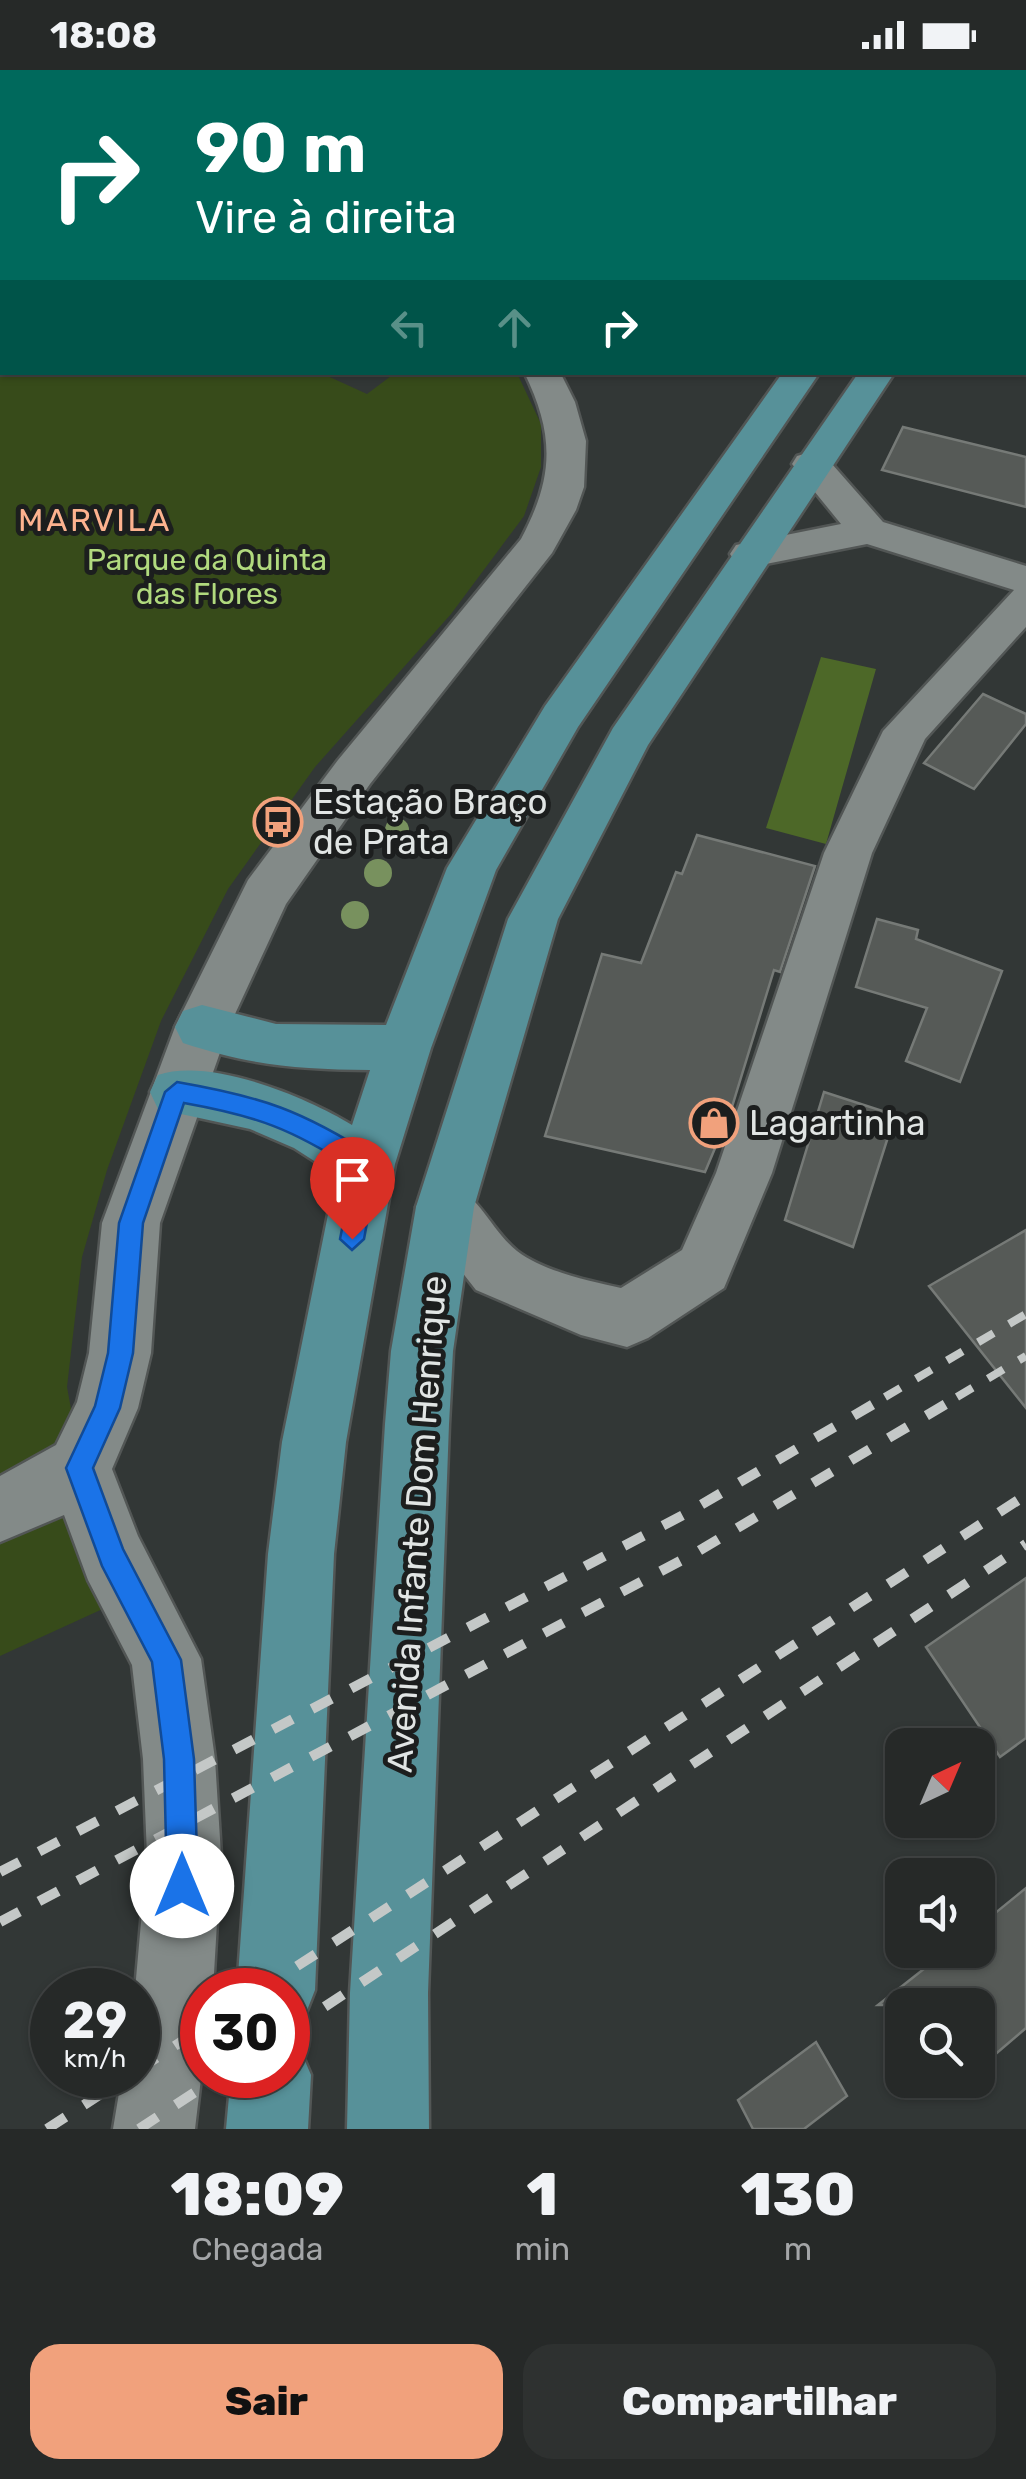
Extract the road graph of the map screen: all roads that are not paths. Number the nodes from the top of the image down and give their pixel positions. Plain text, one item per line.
1 (543, 375) edge
2 (800, 375) edge
3 (875, 375) edge
4 (811, 464) junction
5 (869, 531) junction
6 (750, 554) junction
7 (1026, 580) edge
8 (1026, 601) edge
9 (202, 1027) junction
10 (404, 1048) junction
11 (177, 1092) junction
12 (367, 1164) junction
13 (444, 1207) junction
14 (79, 1468) junction
15 (0, 1509) edge
16 (277, 1968) edge
17 (270, 2098) edge
18 (154, 2129) edge
19 (268, 2129) edge
20 (388, 2129) edge

1 - 9 street
2 - 10 main road
3 - 4 main road, Avenida Infante Dom Henrique
4 - 5 street
4 - 6 main road, Avenida Infante Dom Henrique
5 - 6 street
5 - 7 street
6 - 13 main road, Avenida Infante Dom Henrique
8 - 13 street
9 - 10 main road
9 - 11 street
10 - 12 main road
11 - 12 main road
11 - 14 street
12 - 16 main road
13 - 20 main road, Avenida Infante Dom Henrique
14 - 15 street
14 - 18 street
17 - 19 main road

